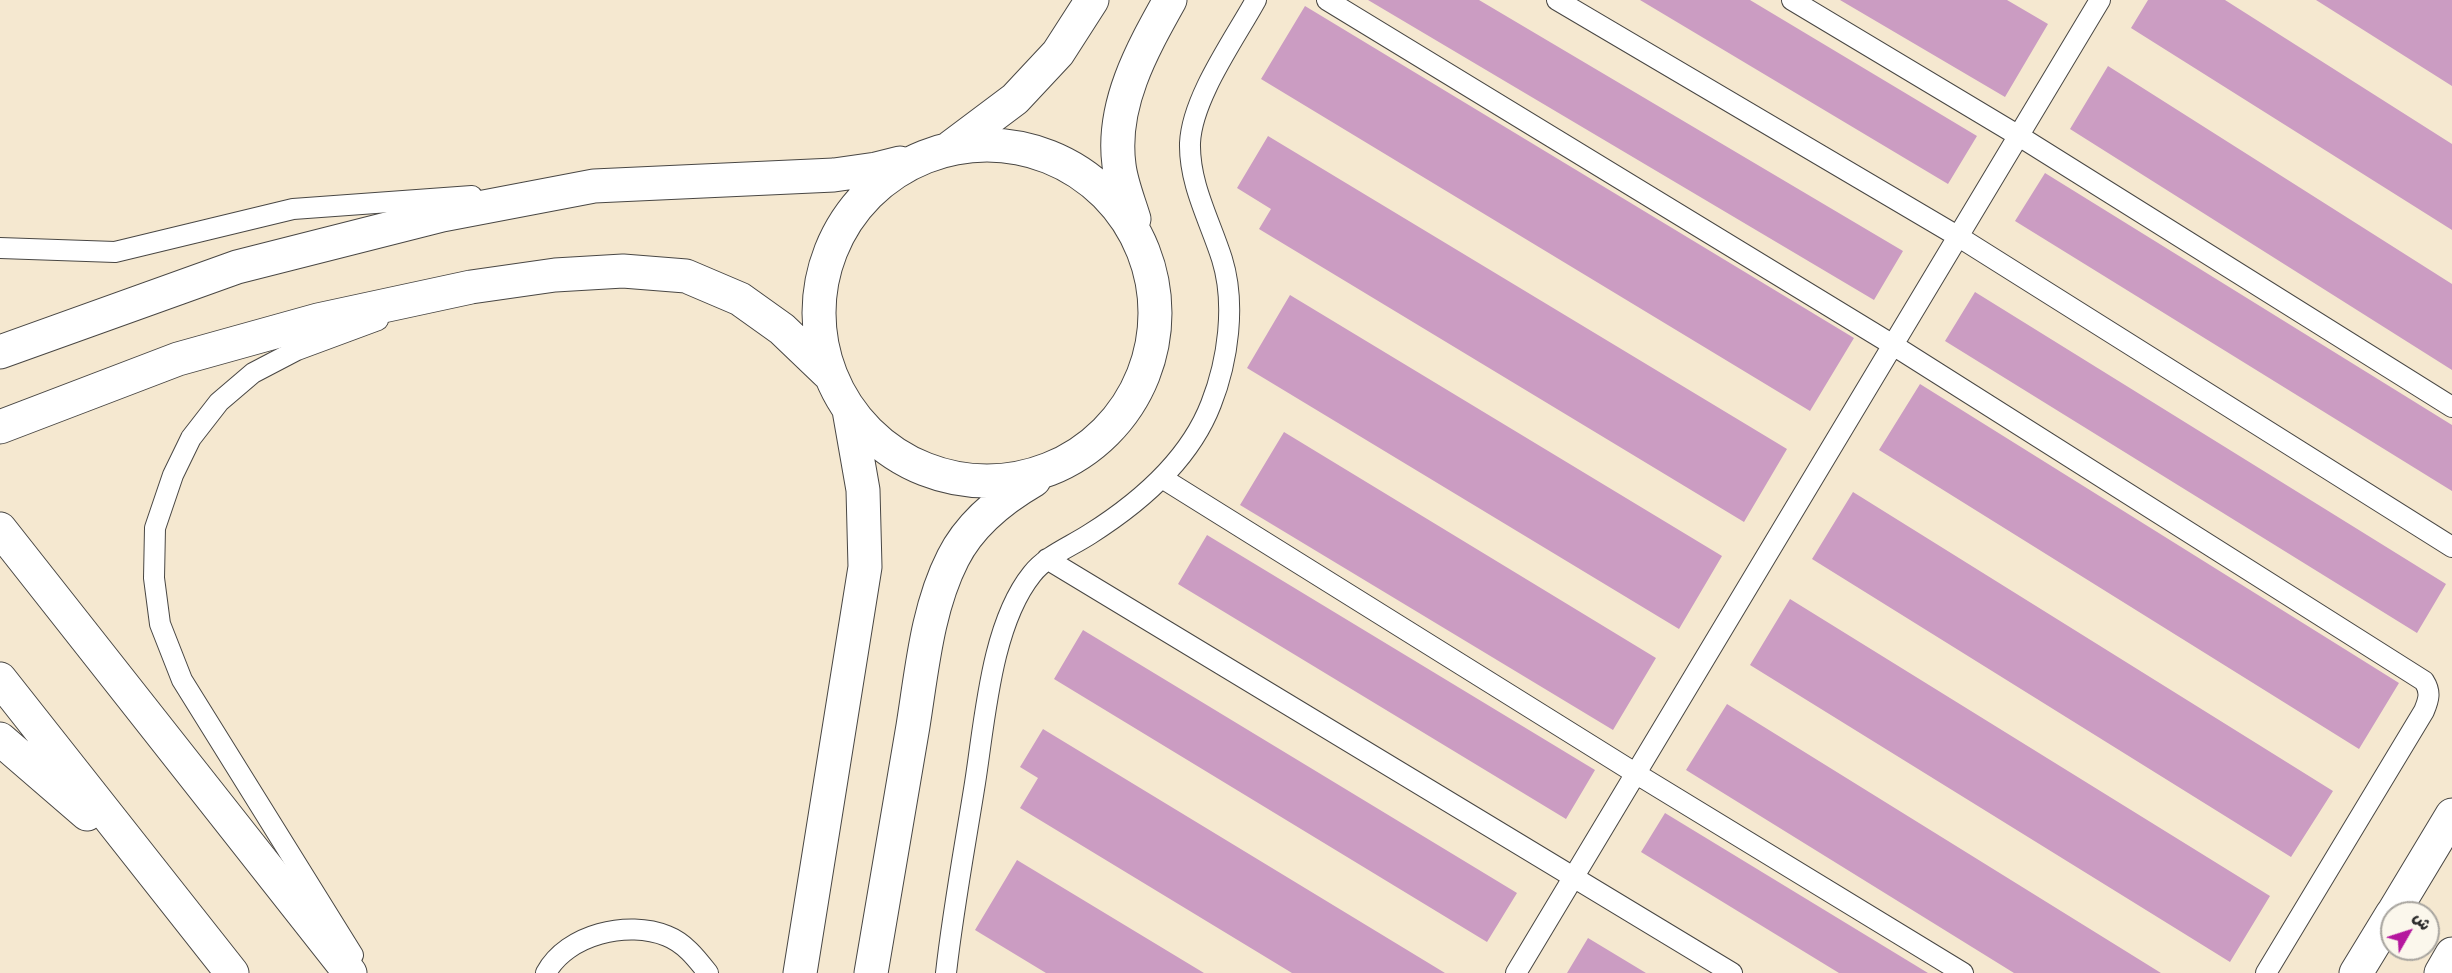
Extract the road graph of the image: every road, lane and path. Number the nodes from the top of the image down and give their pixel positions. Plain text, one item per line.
1 (1092, 0) edge
2 (1170, 0) edge
3 (1256, 0) edge
4 (1328, 0) edge
5 (1557, 0) edge
6 (1792, 0) edge
7 (2100, 0) edge
8 (2019, 136) junction
9 (951, 147) junction
10 (919, 157) junction
11 (594, 186) junction
12 (1959, 237) junction
13 (1139, 238) junction
14 (0, 248) edge
15 (471, 287) junction
16 (1893, 345) junction
17 (0, 352) edge
18 (829, 374) junction
19 (2452, 408) edge
20 (849, 410) junction
21 (0, 427) edge
22 (1048, 471) junction
23 (1162, 478) junction
24 (0, 529) edge
25 (2450, 544) edge
26 (1047, 559) junction
27 (0, 679) edge
28 (0, 739) edge
29 (1635, 773) junction
30 (2452, 815) edge
31 (141, 861) junction
32 (1574, 878) junction
33 (2400, 901) edge
34 (2380, 934) edge
35 (2452, 954) edge
36 (232, 973) edge
37 (350, 973) edge
38 (364, 973) edge
39 (546, 973) edge
40 (708, 973) edge
41 (800, 973) edge
42 (871, 973) edge
43 (946, 973) edge
44 (1516, 973) edge
45 (1732, 973) edge
46 (1963, 973) edge
47 (2266, 973) edge
48 (2356, 973) edge
49 (2441, 973) edge

1 - 9 street
2 - 13 street
3 - 23 lane
4 - 16 lane
5 - 12 lane
6 - 8 lane
7 - 8 lane
8 - 12 lane
8 - 19 lane
9 - 10 street
9 - 13 street
10 - 11 street
10 - 18 street
11 - 14 lane
11 - 17 street
12 - 16 lane
12 - 25 lane
13 - 22 street
15 - 18 street
15 - 21 street
15 - 38 lane
16 - 29 lane
16 - 47 lane
18 - 20 street
20 - 22 street
20 - 41 street
22 - 42 street
23 - 26 lane
23 - 29 lane
24 - 37 street
26 - 32 lane
26 - 43 lane
27 - 31 street
28 - 31 street
29 - 32 lane
29 - 46 lane
30 - 33 street
31 - 36 street
32 - 44 lane
32 - 45 lane
34 - 48 street
35 - 49 street
39 - 40 lane

